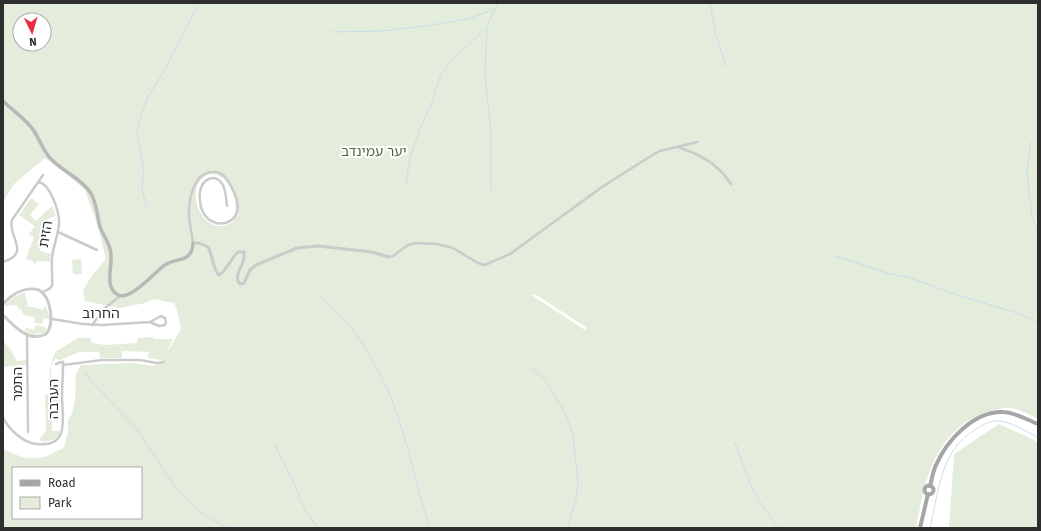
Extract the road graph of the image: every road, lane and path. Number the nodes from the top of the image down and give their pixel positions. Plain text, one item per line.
1 (3, 102) edge
2 (697, 142) dead end
3 (678, 147) junction
4 (43, 175) dead end
5 (38, 182) junction
6 (731, 184) dead end
7 (227, 206) dead end
8 (58, 232) junction
9 (193, 243) junction
10 (97, 250) dead end
11 (389, 257) joint
12 (3, 262) edge
13 (43, 292) junction
14 (120, 296) junction
15 (3, 304) edge
16 (3, 315) edge
17 (52, 319) junction
18 (150, 322) junction
19 (92, 325) junction
20 (27, 336) junction
21 (164, 362) dead end
22 (56, 364) dead end
23 (63, 365) junction
24 (3, 418) edge
25 (1038, 424) edge
26 (28, 432) dead end
27 (920, 528) edge

1 - 14 main road
2 - 3 street
3 - 6 street
3 - 11 street
4 - 5 street, הזית
5 - 8 street, הזית
5 - 12 street, הזית
7 - 9 street
8 - 10 street
8 - 13 street, הזית
9 - 11 street
9 - 14 main road
13 - 15 street
13 - 17 street
14 - 19 street
16 - 20 street
17 - 19 street, החרוב
17 - 20 street
18 - 18 street, החרוב
18 - 19 street, החרוב
20 - 26 street, התמר
21 - 23 street, הערבה
22 - 23 street, הערבה
23 - 24 street, הערבה
25 - 27 main road

